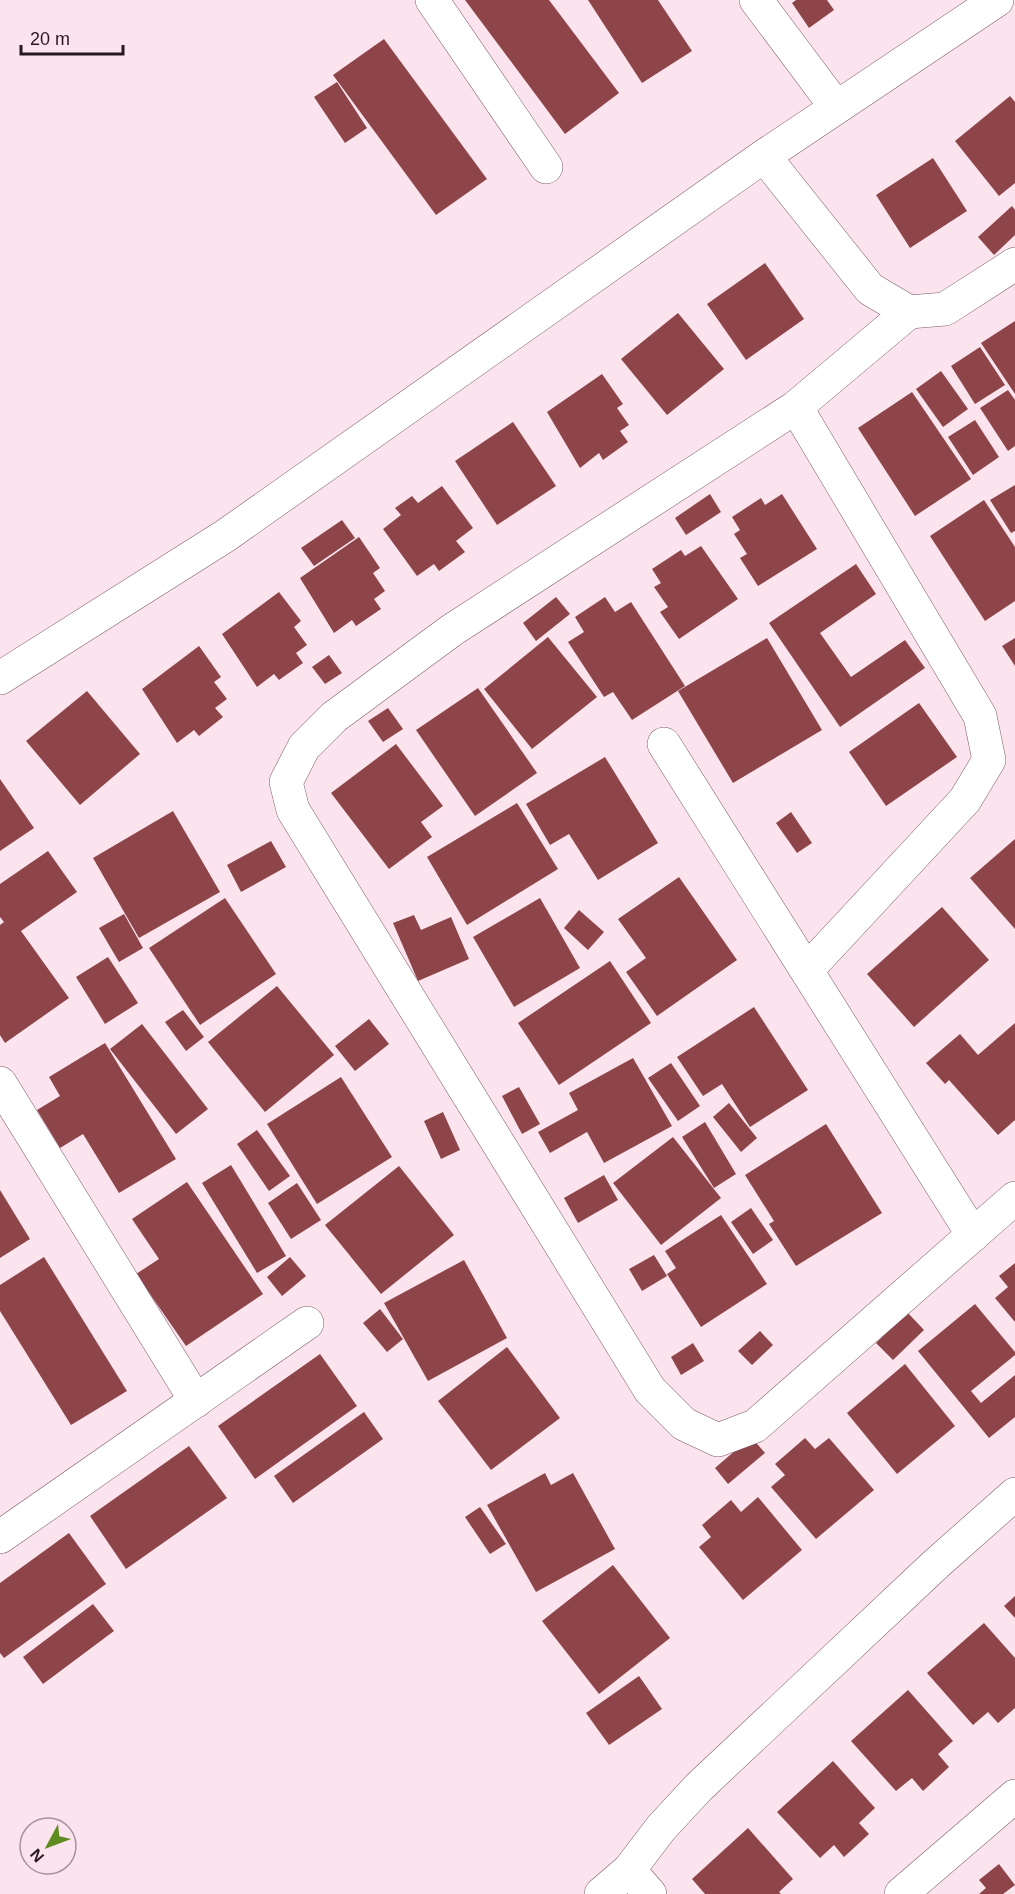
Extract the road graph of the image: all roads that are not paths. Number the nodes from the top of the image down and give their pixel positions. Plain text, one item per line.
1 (432, 0) edge
2 (756, 0) edge
3 (997, 0) edge
4 (836, 107) junction
5 (764, 156) junction
6 (546, 167) dead end
7 (1015, 264) edge
8 (909, 312) junction
9 (796, 407) junction
10 (0, 678) edge
11 (664, 744) dead end
12 (807, 970) junction
13 (0, 1083) edge
14 (1015, 1198) edge
15 (973, 1235) junction
16 (307, 1323) dead end
17 (196, 1401) junction
18 (1015, 1494) edge
19 (0, 1537) edge
20 (1015, 1796) edge
21 (639, 1882) edge
22 (602, 1894) edge
23 (901, 1894) edge

1 - 6 street
2 - 4 street
3 - 4 street
4 - 5 street
5 - 8 street
5 - 10 street
7 - 8 street
8 - 9 street
9 - 12 street
9 - 15 street
11 - 12 street
12 - 15 street
13 - 17 street
14 - 15 street
16 - 17 street
17 - 19 street
18 - 21 street
20 - 23 street
21 - 22 street

